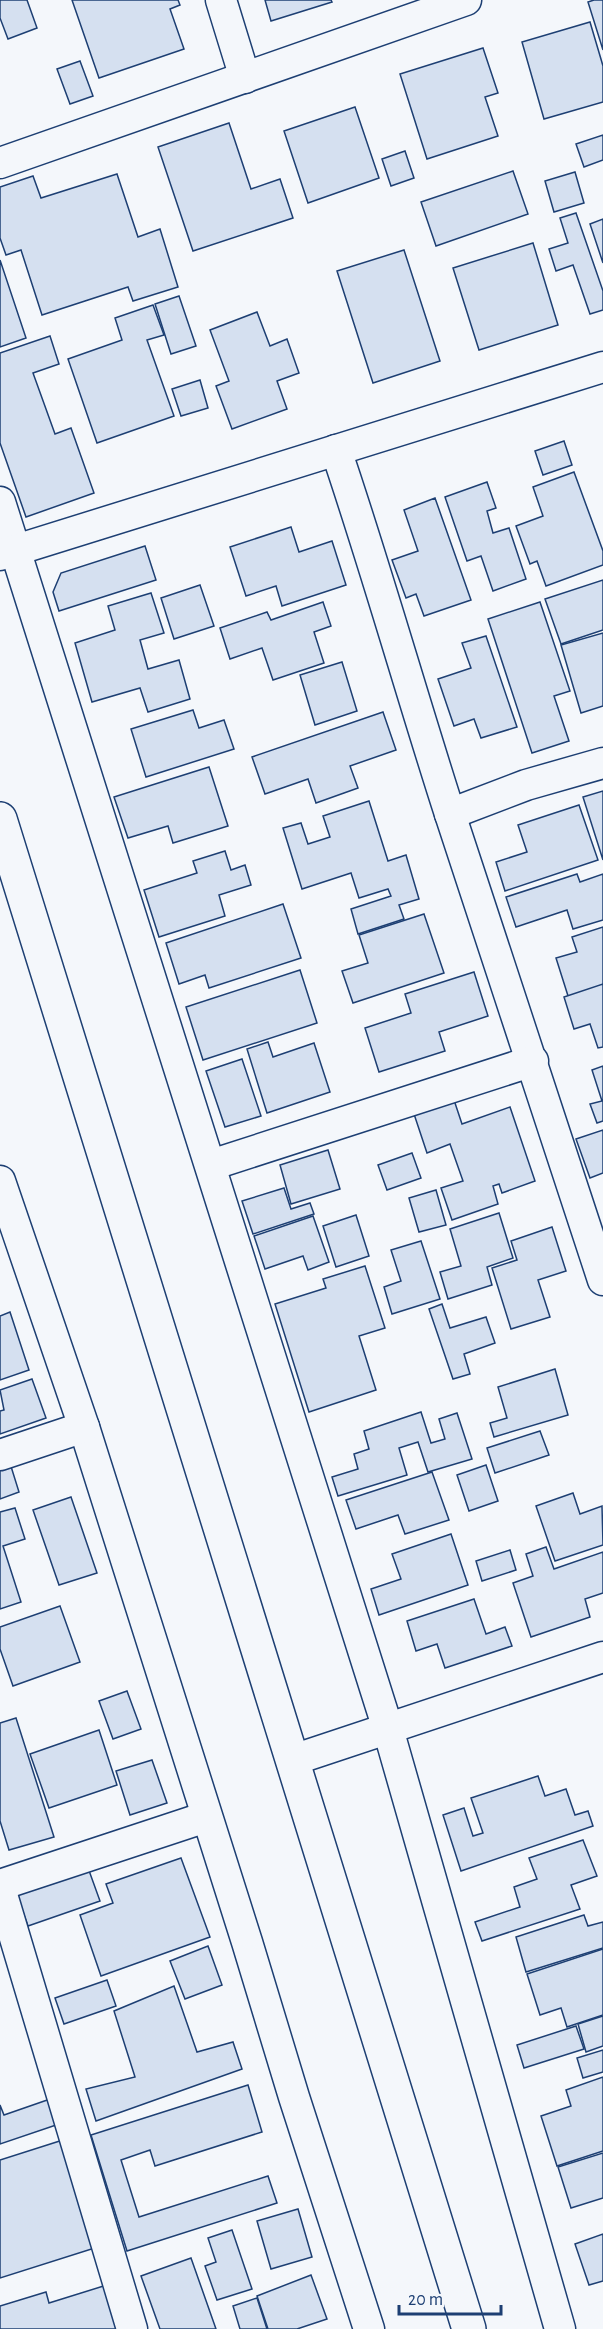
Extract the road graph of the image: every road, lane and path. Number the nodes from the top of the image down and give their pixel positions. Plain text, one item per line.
1 (221, 0) edge
2 (466, 0) edge
3 (245, 78) junction
4 (0, 164) edge
5 (603, 367) edge
6 (336, 450) junction
7 (0, 502) edge
8 (8, 553) edge
9 (603, 763) edge
10 (450, 814) junction
11 (0, 819) edge
12 (533, 1061) junction
13 (211, 1165) junction
14 (0, 1181) edge
15 (603, 1280) edge
16 (84, 1427) junction
17 (0, 1455) edge
18 (603, 1657) edge
19 (388, 1730) junction
20 (293, 1760) junction
21 (206, 1817) junction
22 (0, 1887) edge
23 (132, 2329) edge
24 (369, 2329) edge
25 (470, 2329) edge
26 (560, 2329) edge

1 - 3 street
2 - 3 street
3 - 4 street
5 - 6 street
6 - 8 street
6 - 10 street
7 - 8 street
8 - 13 street
9 - 10 street
10 - 12 street
11 - 20 main road
12 - 13 street
12 - 15 street
13 - 19 street
14 - 16 street
16 - 17 street
16 - 21 street
18 - 19 street
19 - 20 street
19 - 26 street
20 - 25 main road
21 - 22 street
21 - 24 street
22 - 23 street

